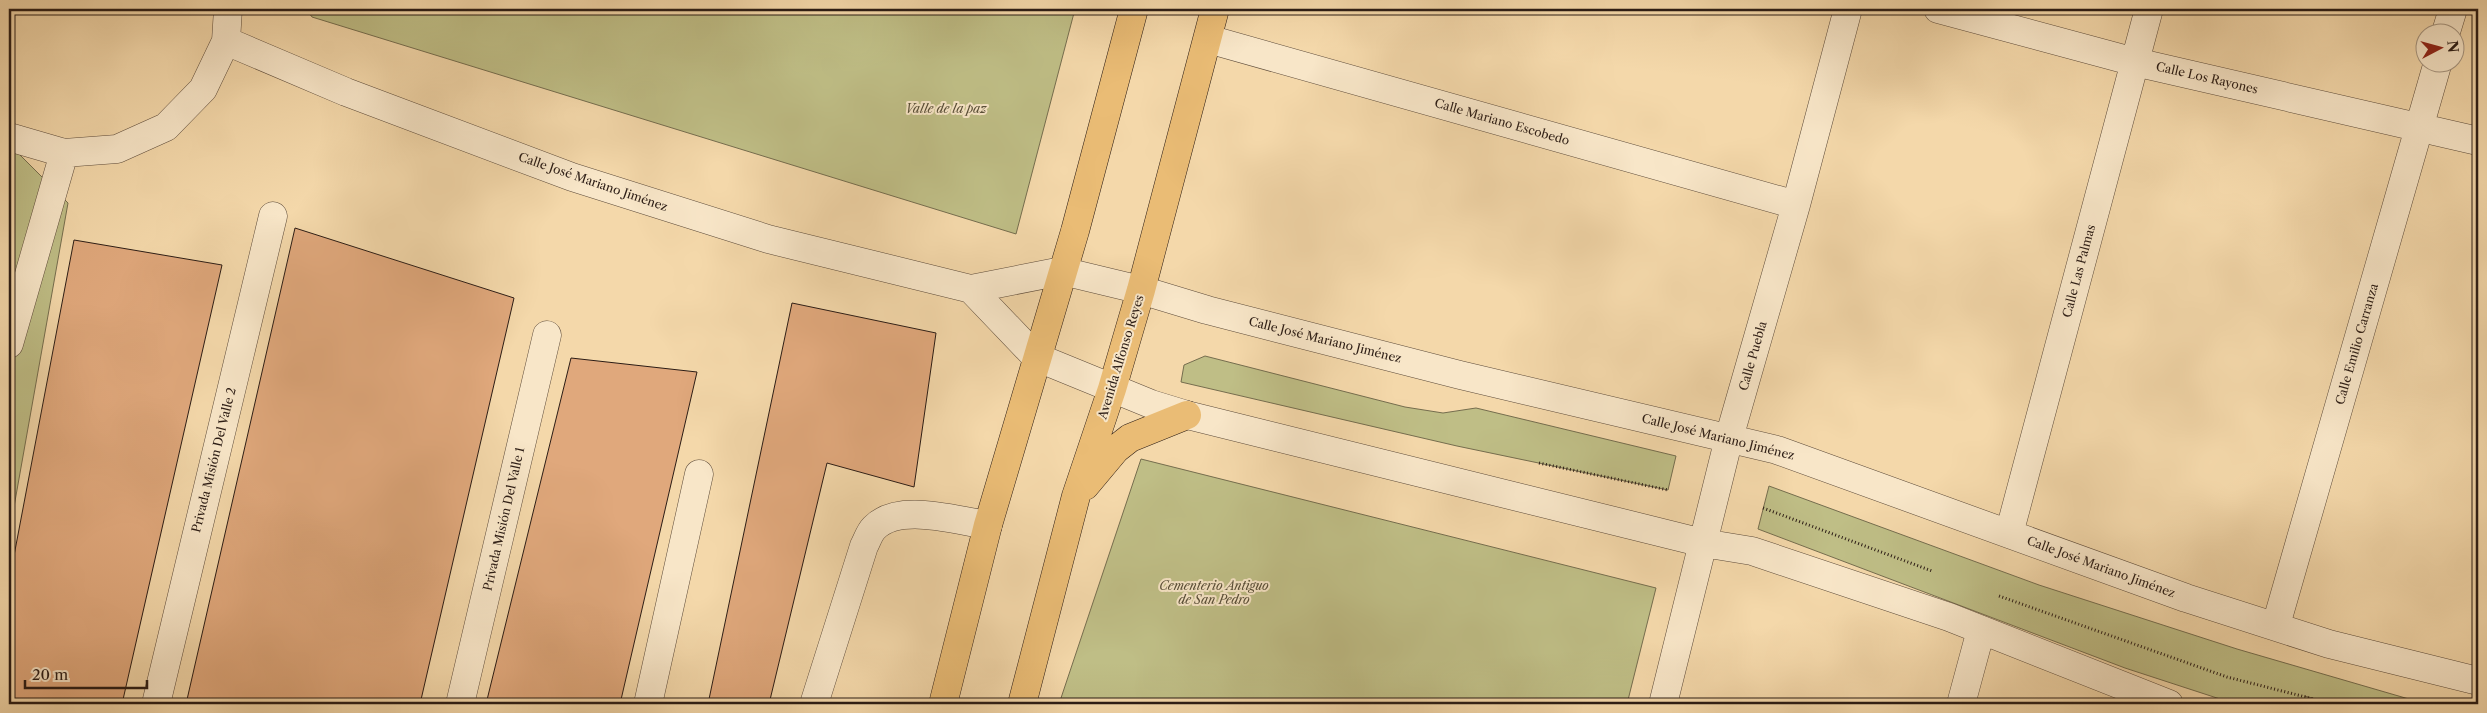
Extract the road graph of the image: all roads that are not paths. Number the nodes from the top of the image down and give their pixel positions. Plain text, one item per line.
1 (228, 9) edge
2 (1134, 9) edge
3 (1215, 9) edge
4 (1848, 9) edge
5 (1938, 9) edge
6 (2149, 9) edge
7 (2453, 9) edge
8 (2449, 22) edge
9 (1208, 39) junction
10 (226, 41) junction
11 (2135, 62) junction
12 (2435, 72) edge
13 (2420, 128) junction
14 (9, 137) edge
15 (2478, 141) edge
16 (64, 154) junction
17 (1796, 205) junction
18 (273, 216) dead end
19 (1062, 271) junction
20 (971, 289) junction
21 (1141, 290) junction
22 (547, 335) dead end
23 (9, 344) edge
24 (1036, 357) junction
25 (1112, 389) junction
26 (1187, 415) junction
27 (1729, 438) junction
28 (698, 474) dead end
29 (1076, 496) junction
30 (988, 525) junction
31 (2009, 534) junction
32 (1703, 543) junction
33 (2276, 625) junction
34 (1981, 630) junction
35 (2478, 681) edge
36 (156, 704) edge
37 (460, 704) edge
38 (648, 704) edge
39 (814, 704) edge
40 (944, 704) edge
41 (1022, 704) edge
42 (1663, 704) edge
43 (1961, 704) edge
44 (2169, 704) edge

1 - 10 street
2 - 19 main road
3 - 9 main road, Avenida Alfonso Reyes
4 - 17 street, Calle Puebla
5 - 11 street, Calle Los Rayones
6 - 11 street, Calle Las Palmas
7 - 8 street
9 - 17 street, Calle Mariano Escobedo
9 - 21 main road, Avenida Alfonso Reyes
10 - 16 street
10 - 20 street, Calle José Mariano Jiménez
11 - 13 street, Calle Los Rayones
11 - 31 street, Calle Las Palmas
12 - 13 street, Calle Emilio Carranza
13 - 15 street, Calle Los Rayones
13 - 33 street, Calle Emilio Carranza
14 - 16 street
16 - 23 street
17 - 27 street, Calle Puebla
18 - 36 street, Privada Misión Del Valle 2
19 - 20 street, Calle José Mariano Jiménez
19 - 21 street, Calle José Mariano Jiménez
19 - 24 main road
20 - 24 street
21 - 25 main road, Avenida Alfonso Reyes
21 - 27 street, Calle José Mariano Jiménez
22 - 37 street, Privada Misión Del Valle 1
24 - 25 street
24 - 30 main road
25 - 26 street
25 - 29 main road, Avenida Alfonso Reyes
26 - 29 main road
26 - 32 street
27 - 31 street, Calle José Mariano Jiménez
27 - 32 street, Calle Puebla
28 - 38 street
29 - 41 main road, Avenida Alfonso Reyes
30 - 39 street
30 - 40 main road
31 - 33 street, Calle José Mariano Jiménez
32 - 34 street
32 - 42 street, Calle Puebla
33 - 35 street, Calle José Mariano Jiménez
34 - 43 street
34 - 44 street

